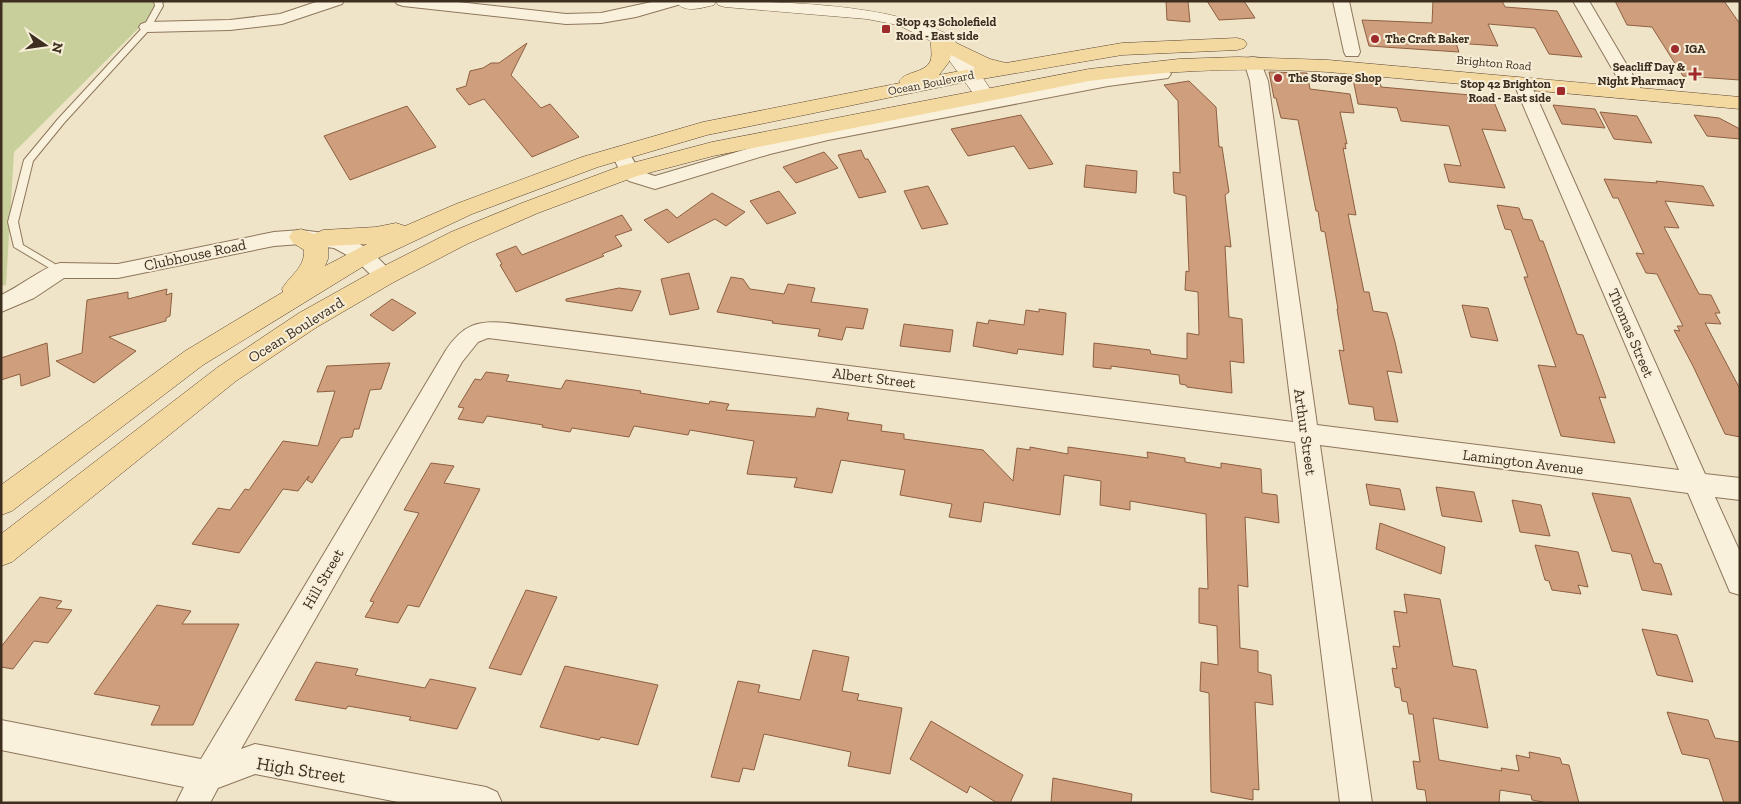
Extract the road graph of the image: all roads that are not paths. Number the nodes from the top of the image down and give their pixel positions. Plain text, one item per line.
1 (158, 1) edge
2 (336, 1) edge
3 (402, 1) edge
4 (675, 1) edge
5 (684, 1) edge
6 (707, 1) edge
7 (725, 1) edge
8 (1341, 1) edge
9 (1581, 1) edge
10 (147, 27) junction
11 (943, 42) junction
12 (1352, 52) junction
13 (1250, 53) junction
14 (1004, 68) junction
15 (970, 74) junction
16 (1162, 74) dead end
17 (1624, 75) junction
18 (1522, 84) junction
19 (1740, 85) edge
20 (880, 93) junction
21 (1635, 94) junction
22 (985, 96) junction
23 (1740, 103) edge
24 (624, 162) junction
25 (444, 218) junction
26 (312, 237) junction
27 (363, 255) junction
28 (60, 270) junction
29 (384, 276) junction
30 (1, 304) edge
31 (278, 307) junction
32 (454, 356) joint
33 (1305, 434) junction
34 (1696, 484) junction
35 (1740, 489) edge
36 (1, 502) edge
37 (1, 552) edge
38 (1740, 583) edge
39 (1, 735) edge
40 (208, 776) junction
41 (192, 803) edge
42 (486, 803) edge
43 (1356, 803) edge

1 - 10 lane
2 - 10 street
3 - 4 street
5 - 6 street
7 - 11 street
8 - 12 street
9 - 17 street
10 - 28 lane
11 - 14 main road
11 - 15 street
11 - 20 main road
12 - 13 main road, Brighton Road
12 - 17 main road, Brighton Road
13 - 14 main road, Ocean Boulevard
13 - 18 main road, Brighton Road
13 - 22 main road, Ocean Boulevard
13 - 33 street, Arthur Street
14 - 15 main road, Ocean Boulevard
15 - 20 main road, Ocean Boulevard
15 - 22 street
16 - 24 street
17 - 19 main road, Brighton Road
17 - 21 street
18 - 21 main road, Brighton Road
18 - 34 street, Thomas Street
20 - 24 main road, Ocean Boulevard
21 - 23 main road, Brighton Road
22 - 24 main road, Ocean Boulevard
24 - 25 main road, Ocean Boulevard
24 - 29 main road, Ocean Boulevard
25 - 26 main road
25 - 27 main road, Ocean Boulevard
26 - 27 street, Clubhouse Road
26 - 28 street, Clubhouse Road
26 - 31 main road
27 - 29 street, Clubhouse Road
27 - 31 main road, Ocean Boulevard
28 - 30 street
29 - 37 main road, Ocean Boulevard
31 - 36 main road, Ocean Boulevard
32 - 33 street, Albert Street
32 - 40 street, Hill Street
33 - 34 street, Lamington Avenue
33 - 43 street, Arthur Street
34 - 35 street, Lamington Avenue
34 - 38 street, Thomas Street
39 - 40 street
40 - 41 street, Hill Street
40 - 42 street, High Street

